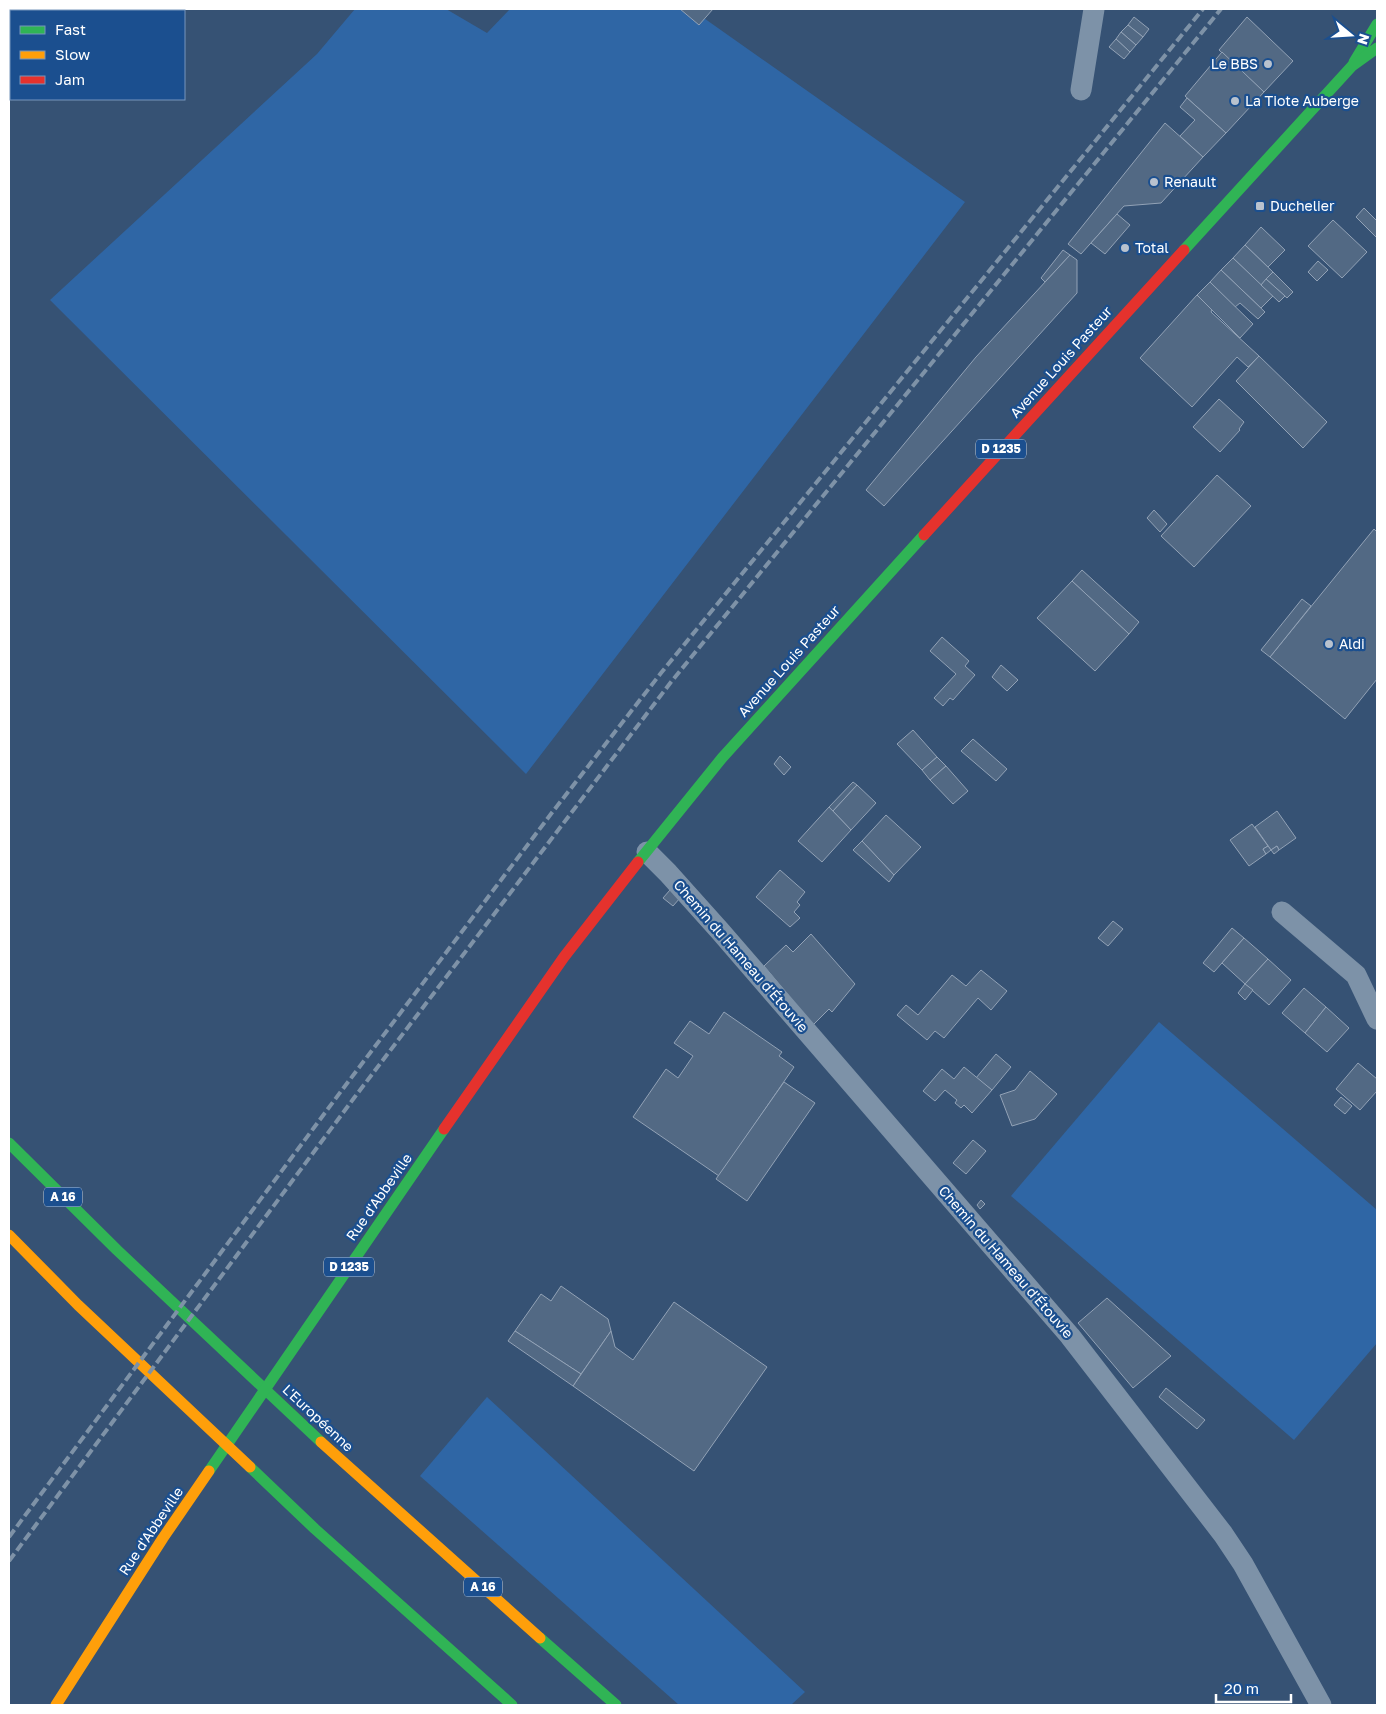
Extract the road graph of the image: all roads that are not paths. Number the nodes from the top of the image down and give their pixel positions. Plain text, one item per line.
1 (1094, 9) edge
2 (1377, 24) edge
3 (1377, 48) edge
4 (1352, 66) junction
5 (1081, 90) dead end
6 (652, 846) junction
7 (1282, 912) dead end
8 (1377, 1019) edge
9 (9, 1143) edge
10 (9, 1235) edge
11 (56, 1705) edge
12 (512, 1705) edge
13 (616, 1705) edge
14 (1321, 1705) edge

1 - 5 street
2 - 4 main road, Avenue Louis Pasteur / D 1235
3 - 4 main road, Avenue Louis Pasteur / D 1235
4 - 6 main road, Avenue Louis Pasteur / D 1235
6 - 11 main road, Rue d'Abbeville / D 1235
6 - 14 street, Chemin du Hameau d'Étouvie
7 - 8 street
9 - 13 main road, L'Européenne / A 16
10 - 12 main road

